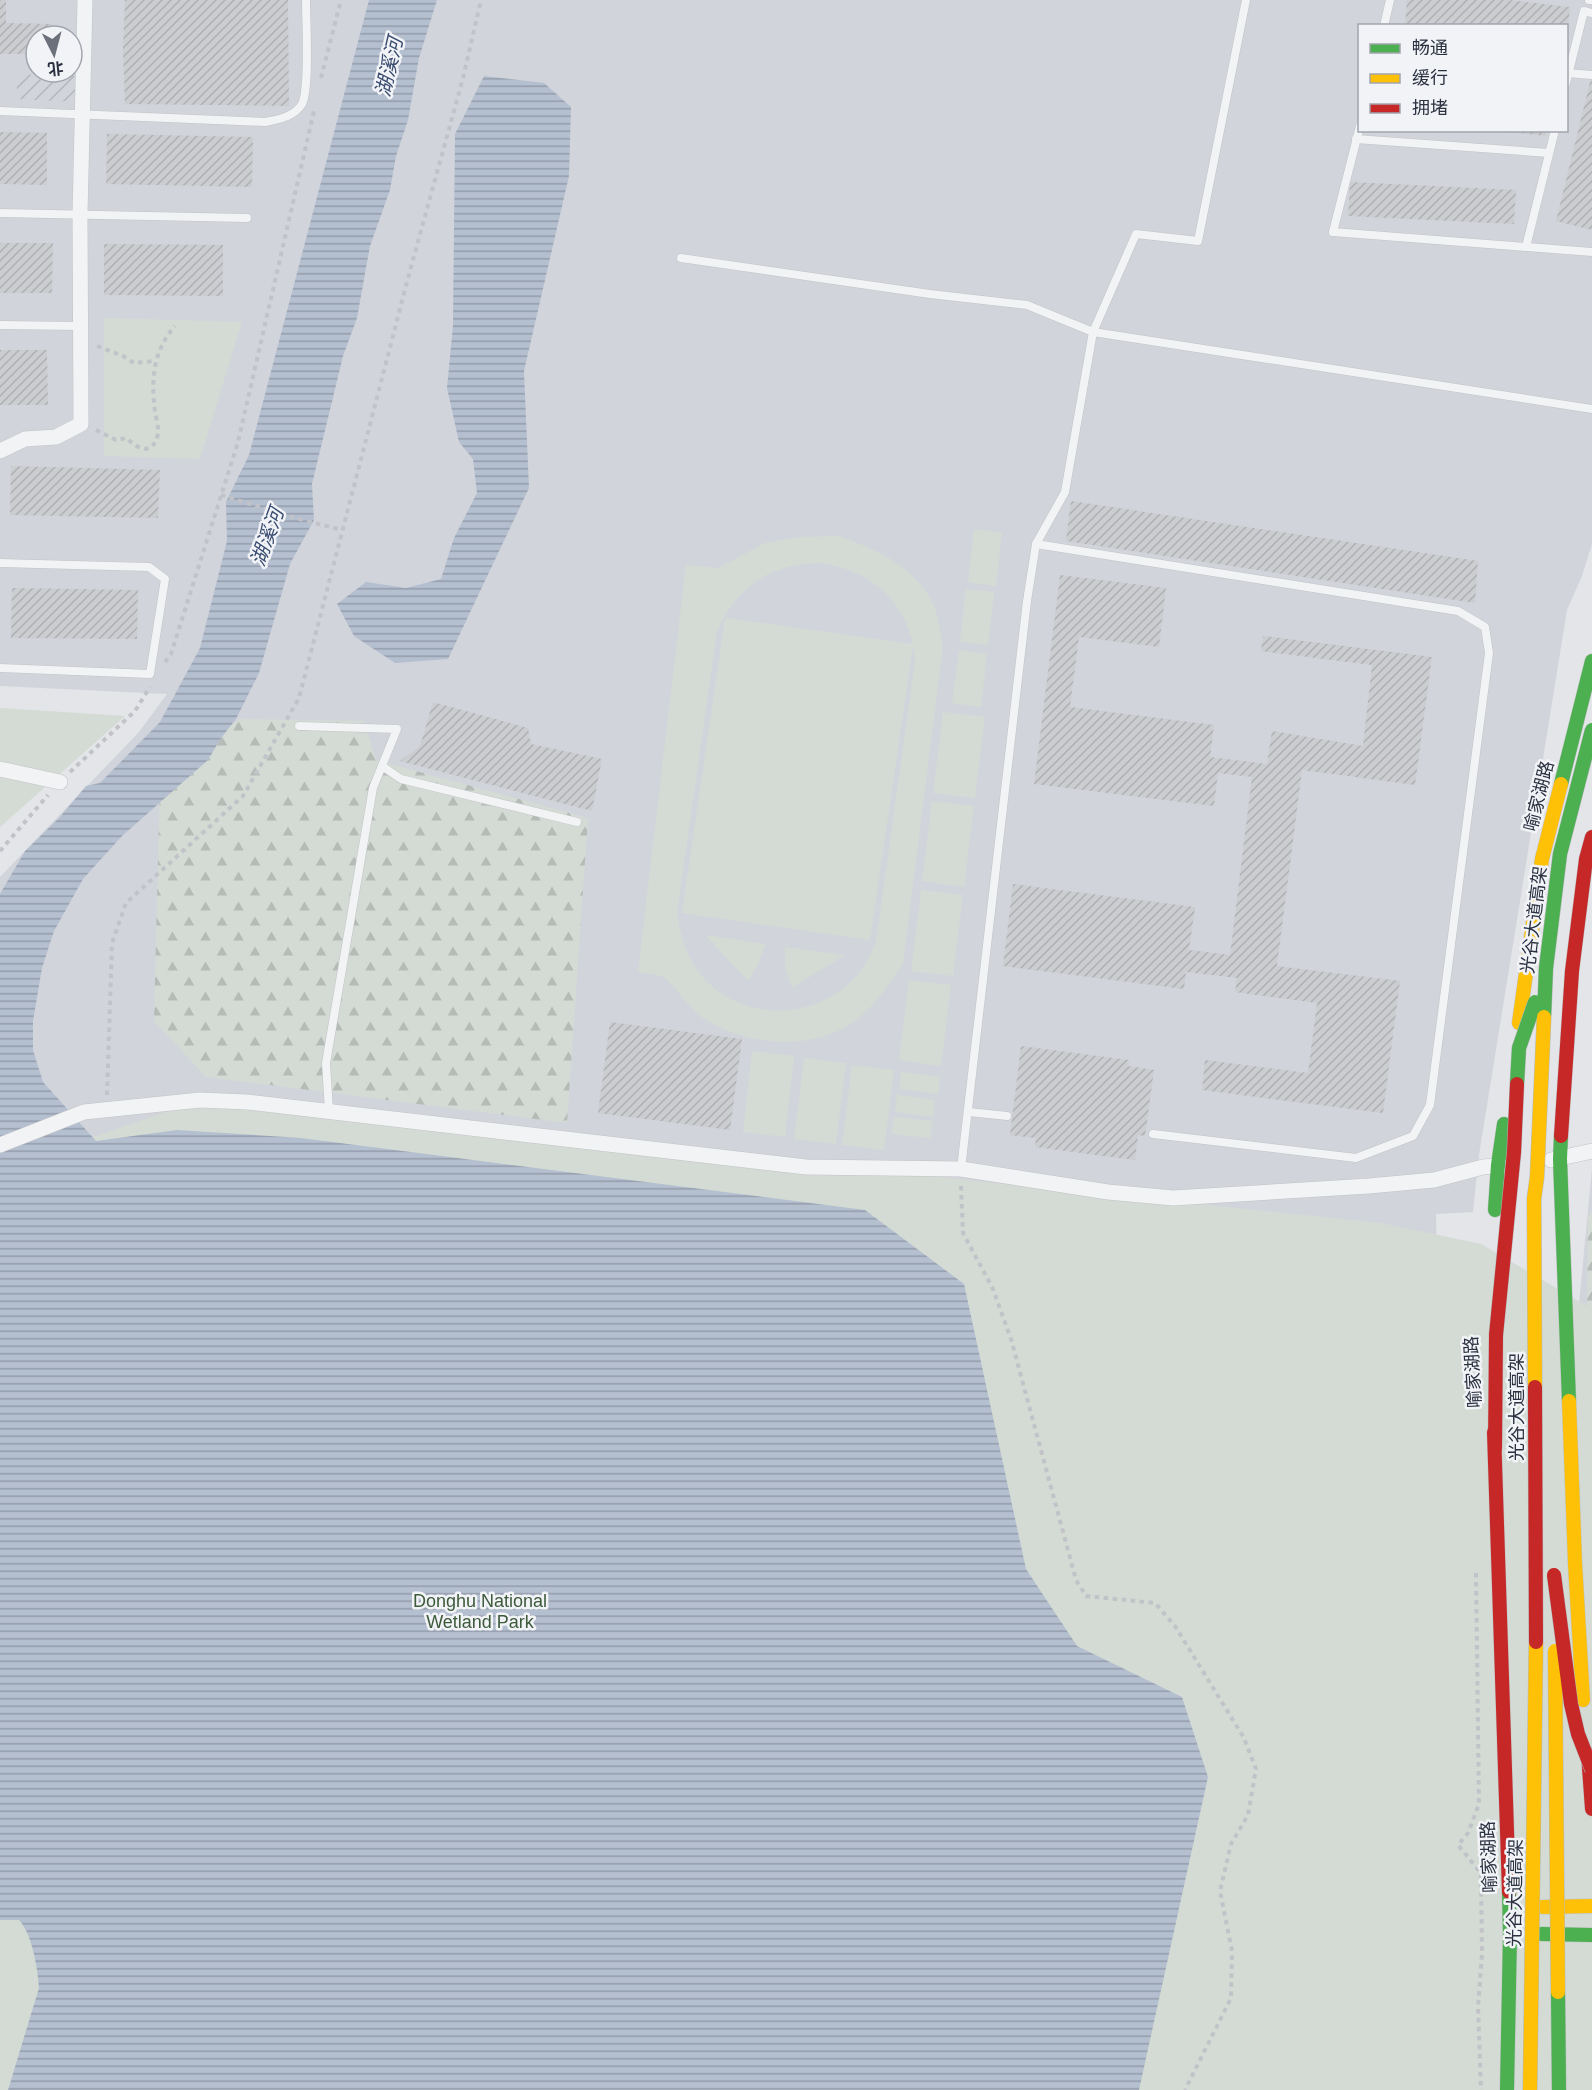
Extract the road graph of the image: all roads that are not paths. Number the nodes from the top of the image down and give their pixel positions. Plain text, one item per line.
1 (85, 0) edge
2 (306, 0) edge
3 (1246, 0) edge
4 (1390, 0) edge
5 (1592, 13) edge
6 (1384, 24) edge
7 (1568, 73) edge
8 (1592, 75) edge
9 (0, 111) edge
10 (82, 115) junction
11 (1358, 131) edge
12 (1554, 132) edge
13 (1356, 140) junction
14 (1549, 153) junction
15 (0, 213) edge
16 (80, 214) junction
17 (247, 218) dead end
18 (1526, 247) junction
19 (1592, 252) edge
20 (681, 258) dead end
21 (0, 325) edge
22 (1094, 332) junction
23 (80, 333) junction
24 (1592, 409) edge
25 (0, 451) edge
26 (1036, 544) junction
27 (0, 563) edge
28 (1592, 661) edge
29 (0, 668) edge
30 (299, 726) dead end
31 (1592, 730) edge
32 (382, 766) junction
33 (0, 769) edge
34 (1592, 775) edge
35 (60, 782) road end
36 (577, 822) dead end
37 (1592, 837) edge
38 (1545, 968) junction
39 (329, 1111) junction
40 (969, 1112) junction
41 (1007, 1116) dead end
42 (1153, 1134) dead end
43 (0, 1145) edge
44 (1592, 1151) edge
45 (1560, 1160) junction
46 (1498, 1165) junction
47 (961, 1169) junction
48 (1549, 1364) dead end
49 (1496, 1448) junction
50 (1592, 1770) edge
51 (1591, 1794) edge
52 (1592, 1809) edge
53 (1592, 1906) edge
54 (1508, 1908) junction
55 (1510, 1934) junction
56 (1592, 1935) edge
57 (1507, 2090) edge
58 (1530, 2090) edge
59 (1559, 2090) edge

1 - 10 street
2 - 10 lane
3 - 22 lane
4 - 6 lane
5 - 7 lane
7 - 8 lane
9 - 10 lane
10 - 16 street
11 - 13 lane
12 - 14 lane
13 - 14 lane
13 - 18 lane
14 - 18 lane
15 - 16 lane
16 - 17 lane
16 - 23 street
18 - 19 lane
20 - 22 lane
21 - 23 lane
22 - 24 lane
22 - 26 lane
23 - 25 street
26 - 40 lane
26 - 42 lane
27 - 29 lane
28 - 46 main road, 喻家湖路
30 - 32 lane
31 - 38 main road, 光谷大道高架, bridge
32 - 36 lane
32 - 39 lane
33 - 35 street
34 - 48 main road, 光谷大道高架
37 - 45 main road
38 - 49 main road, bridge
38 - 58 main road, 光谷大道高架, bridge
39 - 43 street
39 - 47 street
40 - 41 lane
40 - 47 lane
44 - 45 street
45 - 46 street
45 - 51 main road
46 - 47 street
46 - 49 main road, 喻家湖路
49 - 54 main road, 喻家湖路
50 - 59 main road, bridge
51 - 52 main road
53 - 54 main road
54 - 55 main road, 喻家湖路
55 - 56 main road
55 - 57 main road, 喻家湖路

